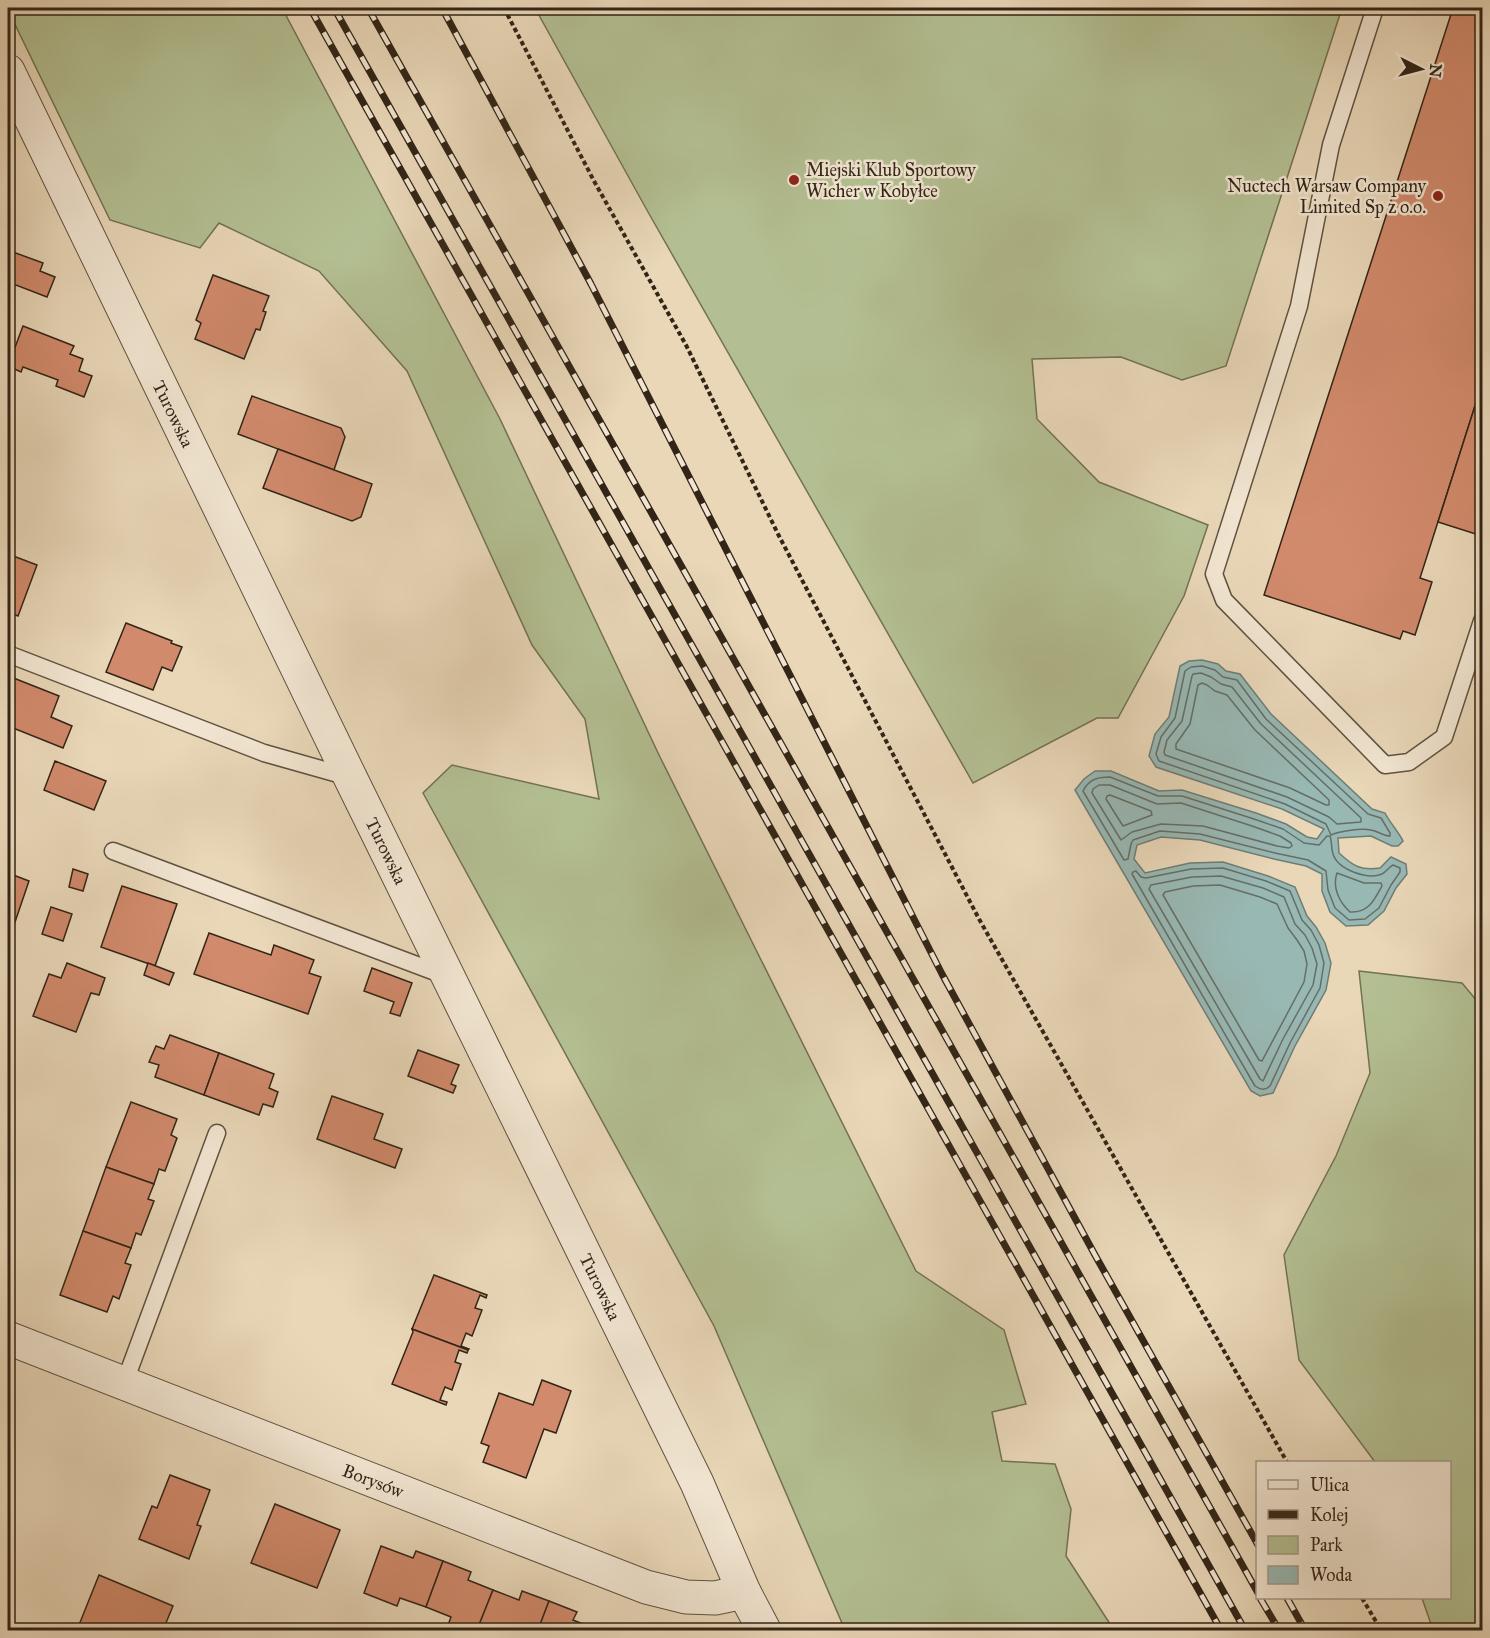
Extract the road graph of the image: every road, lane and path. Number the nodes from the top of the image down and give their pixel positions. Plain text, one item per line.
1 (504, 8) edge
2 (1375, 8) edge
3 (8, 71) edge
4 (1482, 621) edge
5 (8, 654) edge
6 (350, 777) junction
7 (113, 851) dead end
8 (447, 976) junction
9 (217, 1133) dead end
10 (8, 1338) edge
11 (124, 1384) junction
12 (1286, 1461) edge
13 (744, 1592) junction
14 (1363, 1599) edge
15 (764, 1630) edge
16 (1381, 1630) edge

1 - 12 path
2 - 4 lane
3 - 6 street, Turowska
5 - 6 lane
6 - 8 street, Turowska
7 - 8 lane
8 - 13 street, Turowska
9 - 11 lane
10 - 11 street, Borysów
11 - 13 street, Borysów
13 - 15 street, Turowska
14 - 16 path

